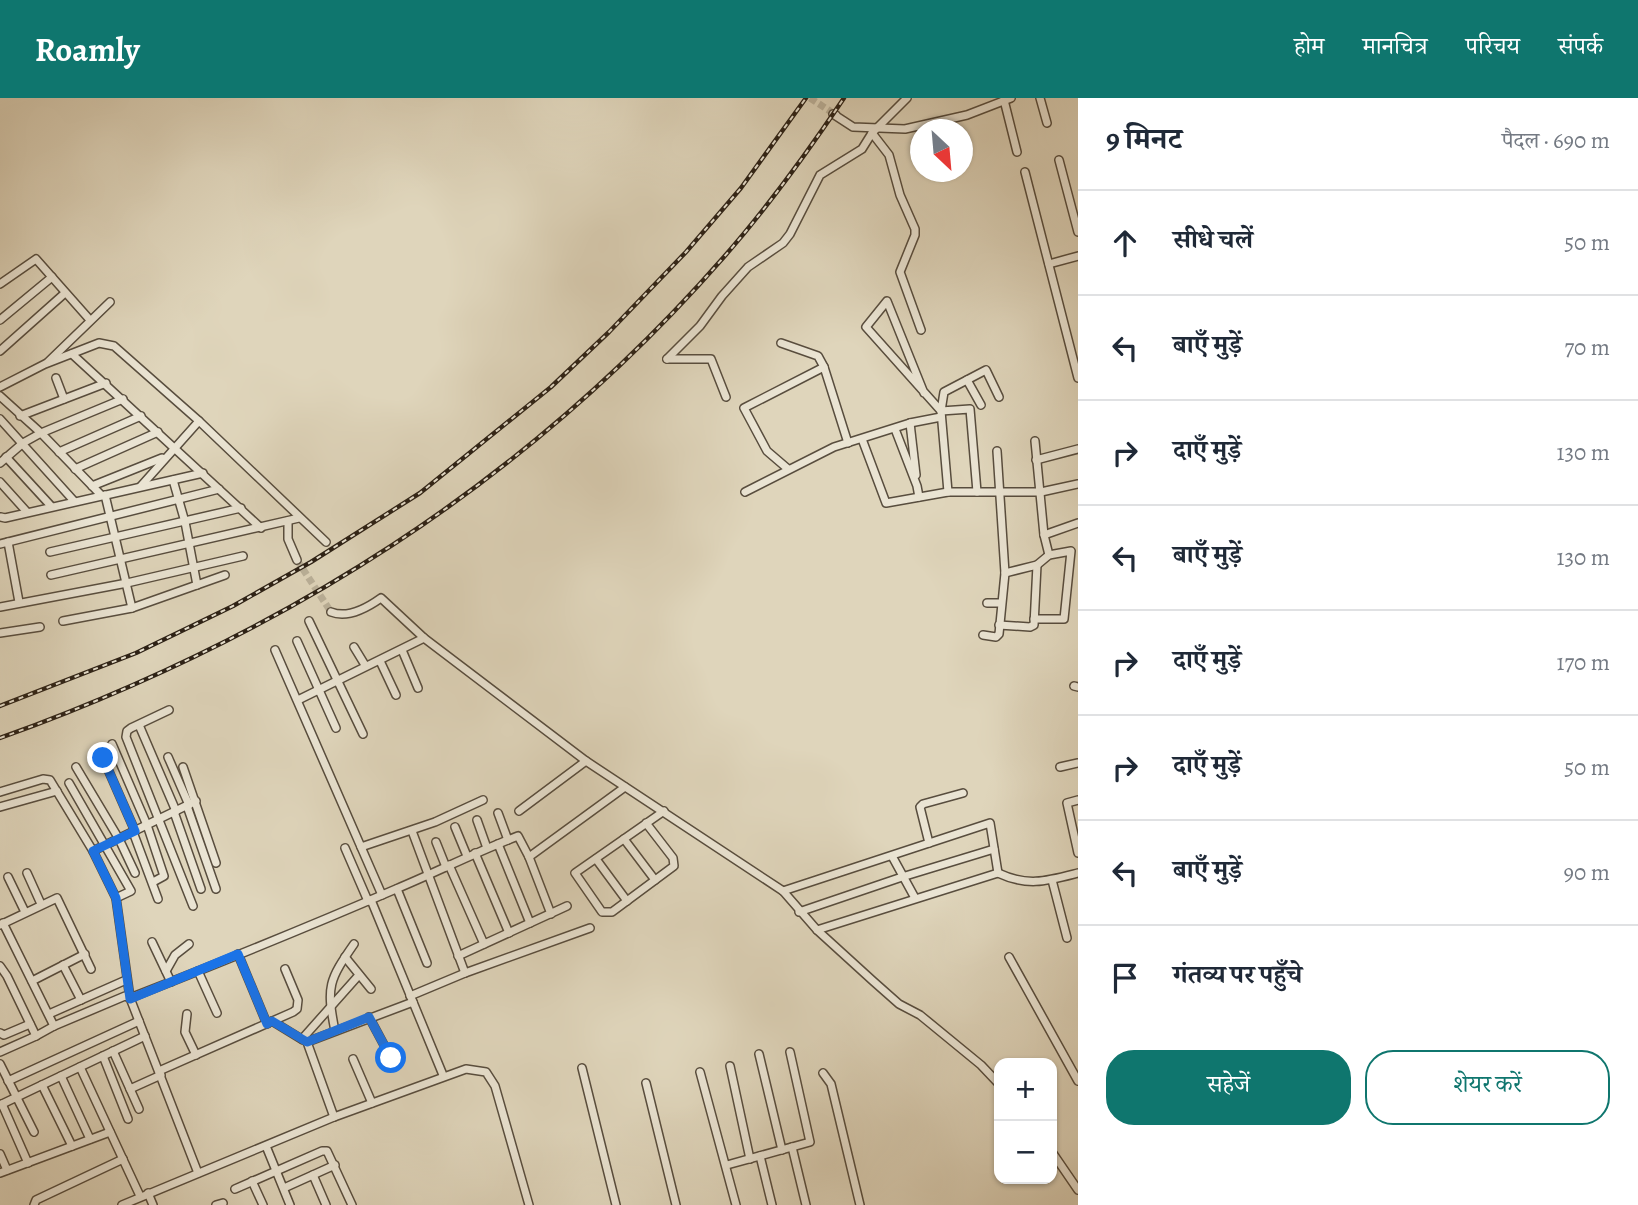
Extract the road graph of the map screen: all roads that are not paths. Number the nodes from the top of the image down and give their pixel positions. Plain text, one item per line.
1 (907, 98) edge
2 (1040, 98) edge
3 (1008, 99) edge
4 (836, 115) tunnel mouth
5 (1047, 123) dead end
6 (879, 126) junction
7 (872, 133) junction
8 (1017, 152) dead end
9 (1059, 160) dead end
10 (1025, 172) dead end
11 (1078, 232) edge
12 (1078, 256) edge
13 (1049, 264) junction
14 (52, 277) junction
15 (0, 282) edge
16 (65, 293) junction
17 (110, 302) dead end
18 (0, 320) edge
19 (90, 320) junction
20 (921, 330) dead end
21 (781, 342) dead end
22 (0, 351) edge
23 (72, 354) junction
24 (45, 364) junction
25 (824, 367) junction
26 (1078, 377) edge
27 (56, 378) dead end
28 (967, 380) junction
29 (106, 383) junction
30 (0, 387) edge
31 (924, 393) junction
32 (0, 396) edge
33 (726, 397) dead end
34 (999, 397) dead end
35 (64, 399) junction
36 (123, 399) junction
37 (981, 405) dead end
38 (941, 414) junction
39 (20, 416) junction
40 (141, 416) junction
41 (0, 419) edge
42 (198, 421) junction
43 (910, 423) junction
44 (895, 429) junction
45 (158, 432) junction
46 (41, 433) junction
47 (862, 439) junction
48 (1035, 441) dead end
49 (23, 443) junction
50 (848, 443) junction
51 (174, 447) junction
52 (1078, 449) edge
53 (997, 451) dead end
54 (59, 452) junction
55 (166, 456) junction
56 (1036, 460) junction
57 (2, 461) edge
58 (75, 469) junction
59 (788, 469) junction
60 (203, 473) junction
61 (173, 480) junction
62 (0, 482) edge
63 (1078, 484) edge
64 (92, 486) junction
65 (917, 486) junction
66 (140, 487) junction
67 (219, 489) junction
68 (745, 492) dead end
69 (948, 492) junction
70 (977, 492) junction
71 (1041, 492) junction
72 (999, 493) junction
73 (103, 495) junction
74 (919, 497) junction
75 (178, 499) junction
76 (74, 501) junction
77 (51, 506) junction
78 (241, 508) junction
79 (27, 512) junction
80 (111, 516) junction
81 (0, 517) edge
82 (299, 518) junction
83 (288, 521) junction
84 (185, 522) junction
85 (1078, 523) edge
86 (261, 528) junction
87 (1044, 535) junction
88 (117, 538) junction
89 (189, 542) junction
90 (326, 542) dead end
91 (4, 543) edge
92 (50, 552) dead end
93 (1049, 555) junction
94 (243, 556) dead end
95 (121, 558) junction
96 (298, 561) tunnel mouth
97 (1037, 565) junction
98 (194, 566) junction
99 (1005, 573) junction
100 (51, 575) dead end
101 (225, 575) dead end
102 (127, 583) junction
103 (197, 585) junction
104 (19, 602) junction
105 (987, 603) dead end
106 (1001, 603) junction
107 (0, 607) edge
108 (132, 608) junction
109 (331, 612) dead end
110 (1034, 618) junction
111 (63, 621) dead end
112 (309, 621) dead end
113 (999, 625) junction
114 (40, 627) dead end
115 (0, 633) edge
116 (983, 635) dead end
117 (424, 638) junction
118 (297, 641) dead end
119 (354, 647) dead end
120 (275, 650) dead end
121 (402, 650) junction
122 (380, 661) junction
123 (365, 665) junction
124 (338, 681) junction
125 (418, 688) dead end
126 (318, 690) junction
127 (396, 695) dead end
128 (298, 700) junction
129 (169, 710) dead end
130 (139, 725) junction
131 (335, 728) dead end
132 (363, 734) dead end
133 (112, 744) dead end
134 (168, 757) dead end
135 (103, 758) dead end
136 (586, 761) junction
137 (1078, 763) edge
138 (76, 767) dead end
139 (183, 767) dead end
140 (1060, 767) dead end
141 (69, 783) dead end
142 (625, 787) junction
143 (57, 790) junction
144 (0, 792) edge
145 (963, 793) dead end
146 (483, 800) dead end
147 (1078, 800) edge
148 (191, 804) junction
149 (0, 807) edge
150 (519, 811) dead end
151 (664, 811) junction
152 (175, 812) junction
153 (498, 813) dead end
154 (160, 819) junction
155 (477, 820) dead end
156 (646, 823) junction
157 (147, 825) junction
158 (455, 827) dead end
159 (134, 831) junction
160 (412, 831) junction
161 (119, 839) junction
162 (624, 839) junction
163 (1076, 839) edge
164 (508, 840) junction
165 (436, 842) dead end
166 (929, 843) junction
167 (498, 844) junction
168 (106, 845) junction
169 (361, 846) junction
170 (345, 848) dead end
171 (487, 848) junction
172 (995, 849) junction
173 (93, 851) junction
174 (1078, 853) edge
175 (471, 855) junction
176 (892, 856) junction
177 (529, 857) junction
178 (596, 859) junction
179 (216, 863) dead end
180 (447, 866) junction
181 (27, 873) dead end
182 (135, 873) dead end
183 (575, 873) junction
184 (998, 873) junction
185 (1078, 873) edge
186 (427, 876) junction
187 (8, 877) dead end
188 (902, 877) junction
189 (568, 878) dead end
190 (655, 880) junction
191 (1052, 880) junction
192 (153, 882) junction
193 (201, 889) dead end
194 (216, 889) dead end
195 (397, 889) junction
196 (783, 891) junction
197 (382, 895) junction
198 (116, 898) junction
199 (915, 898) junction
200 (158, 899) dead end
201 (370, 900) junction
202 (627, 901) junction
203 (41, 904) junction
204 (193, 906) dead end
205 (567, 906) dead end
206 (25, 912) junction
207 (799, 912) junction
208 (551, 914) junction
209 (530, 923) junction
210 (1, 924) edge
211 (590, 928) dead end
212 (817, 930) junction
213 (509, 933) junction
214 (1067, 938) dead end
215 (152, 942) dead end
216 (190, 944) dead end
217 (354, 944) dead end
218 (484, 944) junction
219 (85, 954) junction
220 (238, 954) junction
221 (458, 956) junction
222 (345, 957) junction
223 (1009, 957) dead end
224 (427, 964) dead end
225 (64, 965) junction
226 (0, 966) edge
227 (91, 969) dead end
228 (285, 969) dead end
229 (166, 971) junction
230 (198, 971) junction
231 (465, 973) junction
232 (359, 975) junction
233 (126, 979) junction
234 (32, 981) junction
235 (171, 982) junction
236 (371, 989) dead end
237 (130, 999) junction
238 (412, 999) junction
239 (81, 1000) junction
240 (330, 1006) junction
241 (217, 1013) dead end
242 (49, 1014) junction
243 (187, 1014) dead end
244 (369, 1017) junction
245 (139, 1021) junction
246 (270, 1022) junction
247 (30, 1024) junction
248 (54, 1026) junction
249 (335, 1031) junction
250 (0, 1033) edge
251 (36, 1036) junction
252 (145, 1036) junction
253 (304, 1041) junction
254 (113, 1051) junction
255 (0, 1052) edge
256 (790, 1052) dead end
257 (760, 1054) dead end
258 (196, 1055) junction
259 (103, 1056) junction
260 (391, 1058) dead end
261 (353, 1059) dead end
262 (0, 1064) edge
263 (730, 1066) dead end
264 (80, 1067) junction
265 (582, 1068) dead end
266 (700, 1072) dead end
267 (160, 1073) junction
268 (823, 1073) dead end
269 (443, 1075) junction
270 (61, 1076) junction
271 (4, 1077) edge
272 (994, 1079) edge
273 (1078, 1081) edge
274 (646, 1083) dead end
275 (42, 1085) junction
276 (130, 1089) junction
277 (16, 1097) junction
278 (372, 1103) junction
279 (1, 1104) edge
280 (139, 1109) dead end
281 (334, 1117) junction
282 (128, 1119) dead end
283 (34, 1132) dead end
284 (110, 1132) junction
285 (90, 1139) junction
286 (72, 1146) junction
287 (266, 1146) junction
288 (792, 1147) junction
289 (782, 1150) junction
290 (0, 1154) edge
291 (760, 1156) junction
292 (750, 1158) junction
293 (123, 1159) junction
294 (1057, 1159) edge
295 (28, 1163) junction
296 (335, 1165) junction
297 (727, 1165) junction
298 (276, 1171) junction
299 (4, 1172) edge
300 (198, 1173) junction
301 (313, 1175) junction
302 (252, 1181) junction
303 (284, 1188) junction
304 (235, 1189) dead end
305 (1078, 1190) edge
306 (148, 1193) junction
307 (138, 1200) edge
308 (34, 1205) edge
309 (122, 1205) edge
310 (153, 1205) edge
311 (263, 1205) edge
312 (290, 1205) edge
313 (326, 1205) edge
314 (352, 1205) edge
315 (530, 1205) edge
316 (616, 1205) edge
317 (676, 1205) edge
318 (736, 1205) edge
319 (772, 1205) edge
320 (806, 1205) edge
321 (860, 1205) edge

1 - 6 street
2 - 5 street
3 - 6 street
3 - 8 street
4 - 6 street
6 - 7 street
7 - 20 street
7 - 33 street
9 - 11 street
10 - 13 street
12 - 13 street
13 - 26 street
14 - 15 street
14 - 16 street
14 - 18 street
16 - 19 street
16 - 22 street
17 - 19 street
19 - 24 street
21 - 25 street
23 - 24 street
23 - 29 street
23 - 42 street
24 - 30 street
25 - 50 street
25 - 59 street
27 - 35 street
28 - 34 street
28 - 37 street
28 - 38 street
29 - 35 street
29 - 36 street
31 - 31 street
31 - 38 street
32 - 39 street
35 - 39 street
36 - 40 street
36 - 46 street
38 - 43 street
38 - 69 street
38 - 70 street
39 - 46 street
40 - 45 street
40 - 54 street
41 - 49 street
42 - 51 street
42 - 82 street
43 - 44 street
43 - 65 street
44 - 47 street
44 - 65 street
45 - 51 street
45 - 58 street
46 - 49 street
46 - 54 street
47 - 50 street
47 - 74 street
48 - 56 street
49 - 57 street
49 - 76 street
50 - 59 street
51 - 55 street
51 - 60 street
52 - 56 street
53 - 72 street
54 - 58 street
55 - 64 street
55 - 66 street
56 - 71 street
57 - 77 street
58 - 64 street
59 - 68 street
60 - 61 street
60 - 67 street
61 - 66 street
61 - 75 street
62 - 79 street
63 - 71 street
64 - 73 street
65 - 74 street
66 - 73 street
67 - 75 street
67 - 78 street
69 - 70 street
69 - 74 street
70 - 72 street
71 - 72 street
71 - 87 street
72 - 99 street
73 - 76 street
73 - 80 street
75 - 80 street
75 - 84 street
76 - 77 street
77 - 79 street
78 - 84 street
78 - 86 street
79 - 81 street
80 - 88 street
80 - 91 street
82 - 83 street
82 - 90 street
83 - 86 street
83 - 96 street
84 - 88 street
84 - 89 street
85 - 87 street
86 - 89 street
87 - 93 street
88 - 92 street
88 - 95 street
89 - 95 street
89 - 98 street
91 - 104 street
93 - 97 street
93 - 110 street
94 - 98 street
95 - 100 street
95 - 102 street
97 - 99 street
97 - 110 street
98 - 102 street
98 - 103 street
99 - 106 street
101 - 103 street
102 - 104 street
102 - 108 street
103 - 108 street
104 - 107 street
105 - 106 street
106 - 113 street
108 - 111 street
109 - 117 street
110 - 113 street
112 - 124 street
113 - 116 street
114 - 115 street
117 - 121 street
117 - 136 street
118 - 126 street
119 - 123 street
120 - 128 street
121 - 122 street
121 - 125 street
122 - 123 street
122 - 127 street
123 - 124 street
124 - 126 street
124 - 132 street
126 - 128 street
126 - 131 street
128 - 169 street
129 - 130 street
130 - 152 street
130 - 154 street
133 - 157 street
134 - 148 street
135 - 159 street
136 - 142 street
136 - 150 street
137 - 140 street
138 - 161 street
139 - 148 street
141 - 168 street
142 - 151 street
142 - 177 street
143 - 144 street
143 - 149 street
143 - 173 street
145 - 166 street
146 - 160 street
147 - 163 street
148 - 152 street
148 - 179 street
148 - 194 street
151 - 156 street
151 - 196 street
152 - 154 street
152 - 193 street
153 - 164 street
154 - 157 street
154 - 204 street
155 - 171 street
156 - 162 street
156 - 190 street
157 - 159 street
157 - 192 street
158 - 175 street
159 - 161 street
159 - 192 street
160 - 169 street
160 - 186 street
161 - 168 street
161 - 182 street
162 - 178 street
162 - 190 street
163 - 174 street
164 - 167 street
164 - 177 street
165 - 180 street
166 - 172 street
166 - 176 street
167 - 171 street
167 - 209 street
168 - 173 street
168 - 198 street
169 - 197 street
170 - 201 street
171 - 175 street
172 - 184 street
172 - 188 street
173 - 198 street
175 - 180 street
175 - 213 street
176 - 188 street
176 - 196 street
177 - 208 street
178 - 183 street
178 - 202 street
180 - 186 street
180 - 218 street
181 - 203 street
183 - 189 street
183 - 202 street
184 - 191 street
184 - 199 street
185 - 191 street
186 - 195 street
186 - 221 street
187 - 206 street
188 - 199 street
188 - 207 street
190 - 202 street
191 - 214 street
192 - 200 street
195 - 197 street
195 - 224 street
196 - 207 street
197 - 201 street
198 - 233 street
199 - 212 street
201 - 220 street
201 - 238 street
203 - 206 street
203 - 219 street
205 - 208 street
206 - 210 street
207 - 212 street
208 - 209 street
209 - 213 street
210 - 234 street
211 - 231 street
212 - 272 street
213 - 218 street
215 - 229 street
216 - 229 street
217 - 222 street
218 - 221 street
219 - 225 street
219 - 227 street
220 - 230 street
220 - 246 street
221 - 231 street
222 - 232 street
222 - 240 street
223 - 273 street
225 - 234 street
225 - 239 street
226 - 247 street
228 - 246 street
229 - 235 street
230 - 235 street
230 - 241 street
231 - 238 street
232 - 236 street
232 - 240 street
233 - 237 street
233 - 239 street
234 - 242 street
235 - 237 street
237 - 245 street
237 - 248 street
238 - 244 street
238 - 269 street
239 - 242 street
240 - 249 street
240 - 253 street
242 - 248 street
243 - 258 street
244 - 249 street
244 - 260 street
245 - 252 street
245 - 271 street
246 - 253 street
246 - 258 street
247 - 250 street
247 - 251 street
248 - 251 street
249 - 253 street
251 - 255 street
252 - 254 street
252 - 267 street
253 - 281 street
254 - 259 street
254 - 276 street
256 - 288 street
257 - 289 street
258 - 267 street
259 - 264 street
259 - 282 street
261 - 278 street
262 - 271 street
263 - 292 street
264 - 270 street
264 - 284 street
265 - 316 street
266 - 297 street
267 - 276 street
267 - 300 street
268 - 321 street
269 - 278 street
269 - 315 street
270 - 275 street
270 - 285 street
271 - 277 street
274 - 317 street
275 - 277 street
275 - 286 street
276 - 280 street
277 - 279 street
277 - 283 street
278 - 281 street
279 - 295 street
281 - 287 street
284 - 285 street
284 - 293 street
285 - 286 street
286 - 295 street
287 - 298 street
287 - 300 street
288 - 289 street
288 - 320 street
289 - 291 street
290 - 299 street
291 - 292 street
291 - 319 street
292 - 297 street
293 - 307 street
293 - 308 street
294 - 305 street
295 - 299 street
296 - 298 street
296 - 301 street
296 - 314 street
297 - 318 street
298 - 302 street
298 - 303 street
300 - 306 street
301 - 303 street
301 - 313 street
302 - 304 street
302 - 311 street
303 - 312 street
306 - 307 street
306 - 310 street
307 - 309 street

